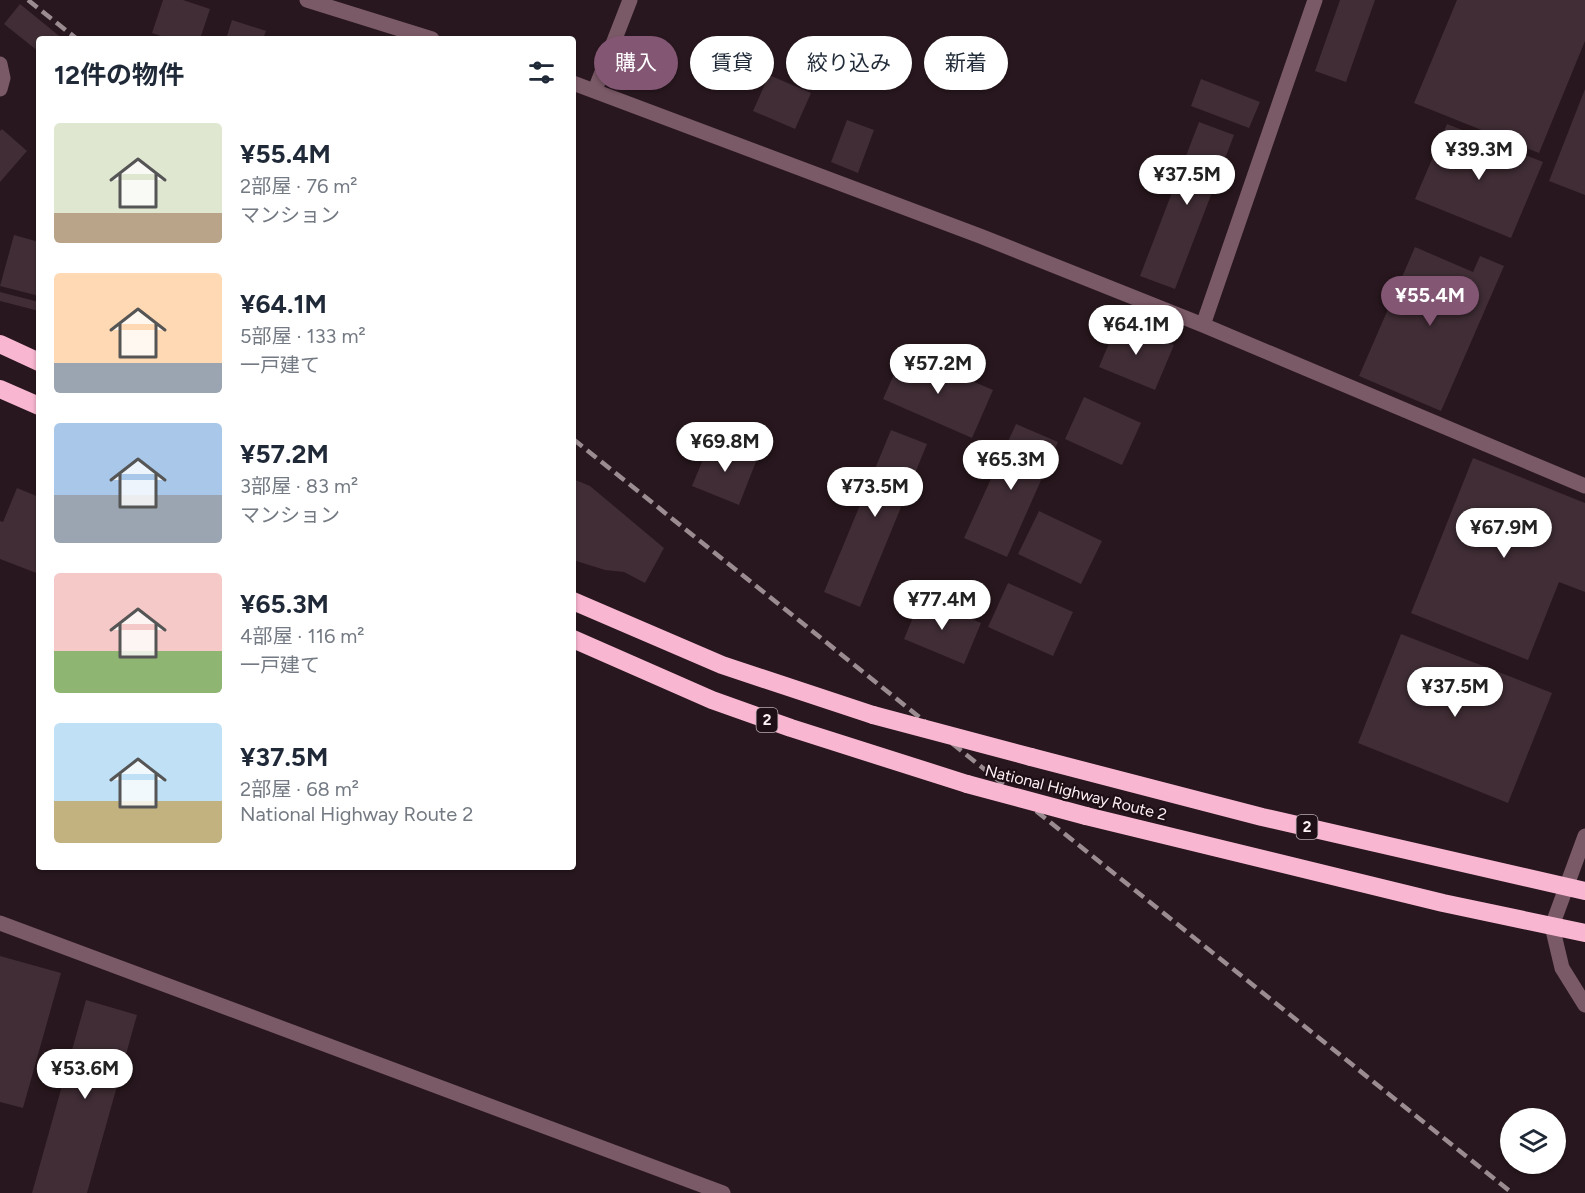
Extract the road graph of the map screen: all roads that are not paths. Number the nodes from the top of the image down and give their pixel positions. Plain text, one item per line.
1 (307, 0) edge
2 (630, 0) edge
3 (1315, 0) edge
4 (422, 36) edge
5 (616, 36) edge
6 (0, 64) edge
7 (576, 84) edge
8 (0, 89) edge
9 (594, 90) edge
10 (595, 90) edge
11 (1203, 325) junction
12 (0, 344) edge
13 (36, 361) edge
14 (0, 389) edge
15 (36, 405) edge
16 (1585, 486) edge
17 (576, 602) edge
18 (576, 640) edge
19 (1585, 836) edge
20 (1565, 886) junction
21 (1585, 891) edge
22 (0, 923) edge
23 (1552, 926) junction
24 (1585, 933) edge
25 (1585, 1005) edge
26 (723, 1193) edge

1 - 4 street
2 - 5 street
3 - 11 street
6 - 8 street
7 - 9 street
10 - 11 street
11 - 16 street
12 - 13 highway
14 - 15 highway
17 - 20 highway, National Highway Route 2 / 2, bridge
18 - 23 highway, National Highway Route 2 / 2, bridge
19 - 20 street
20 - 21 highway, National Highway Route 2 / 2
20 - 23 street
22 - 26 street
23 - 24 highway, National Highway Route 2 / 2
23 - 25 street

